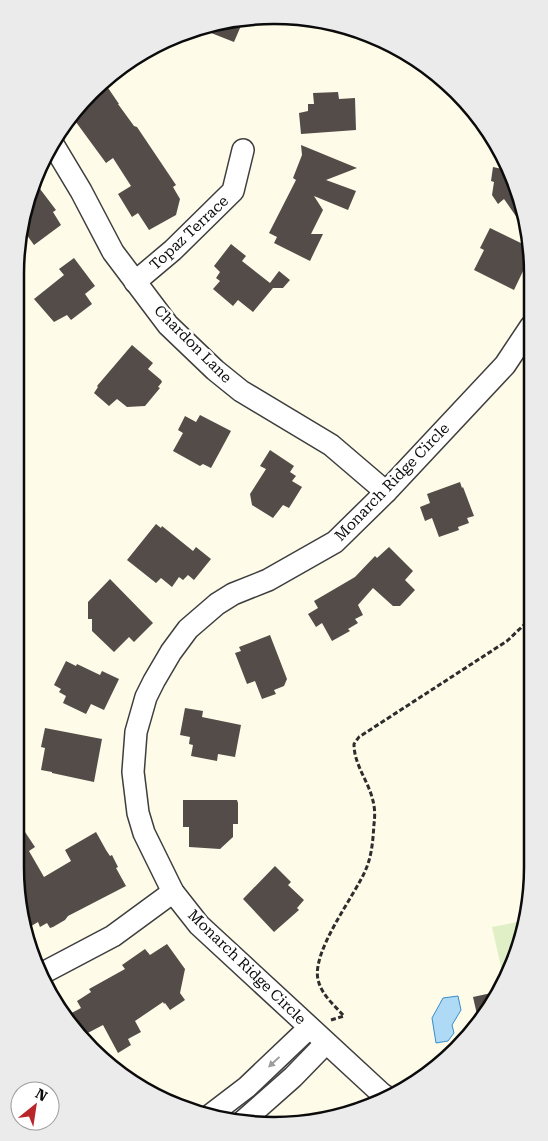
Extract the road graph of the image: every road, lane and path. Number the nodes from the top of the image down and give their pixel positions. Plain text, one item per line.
1 (56, 150) edge
2 (243, 150) dead end
3 (135, 282) junction
4 (524, 336) edge
5 (386, 492) junction
6 (524, 625) edge
7 (172, 892) junction
8 (47, 971) edge
9 (309, 1028) junction
10 (326, 1044) junction
11 (381, 1093) edge
12 (217, 1110) edge
13 (249, 1116) edge

1 - 3 street, Chardon Lane
2 - 3 street, Topaz Terrace
3 - 5 street, Chardon Lane
4 - 5 street, Monarch Ridge Circle
5 - 7 street, Monarch Ridge Circle
6 - 9 path
7 - 8 street
7 - 9 street, Monarch Ridge Circle
9 - 10 street, Monarch Ridge Circle
9 -> 12 street
10 - 11 street, Monarch Ridge Circle
10 - 13 street

